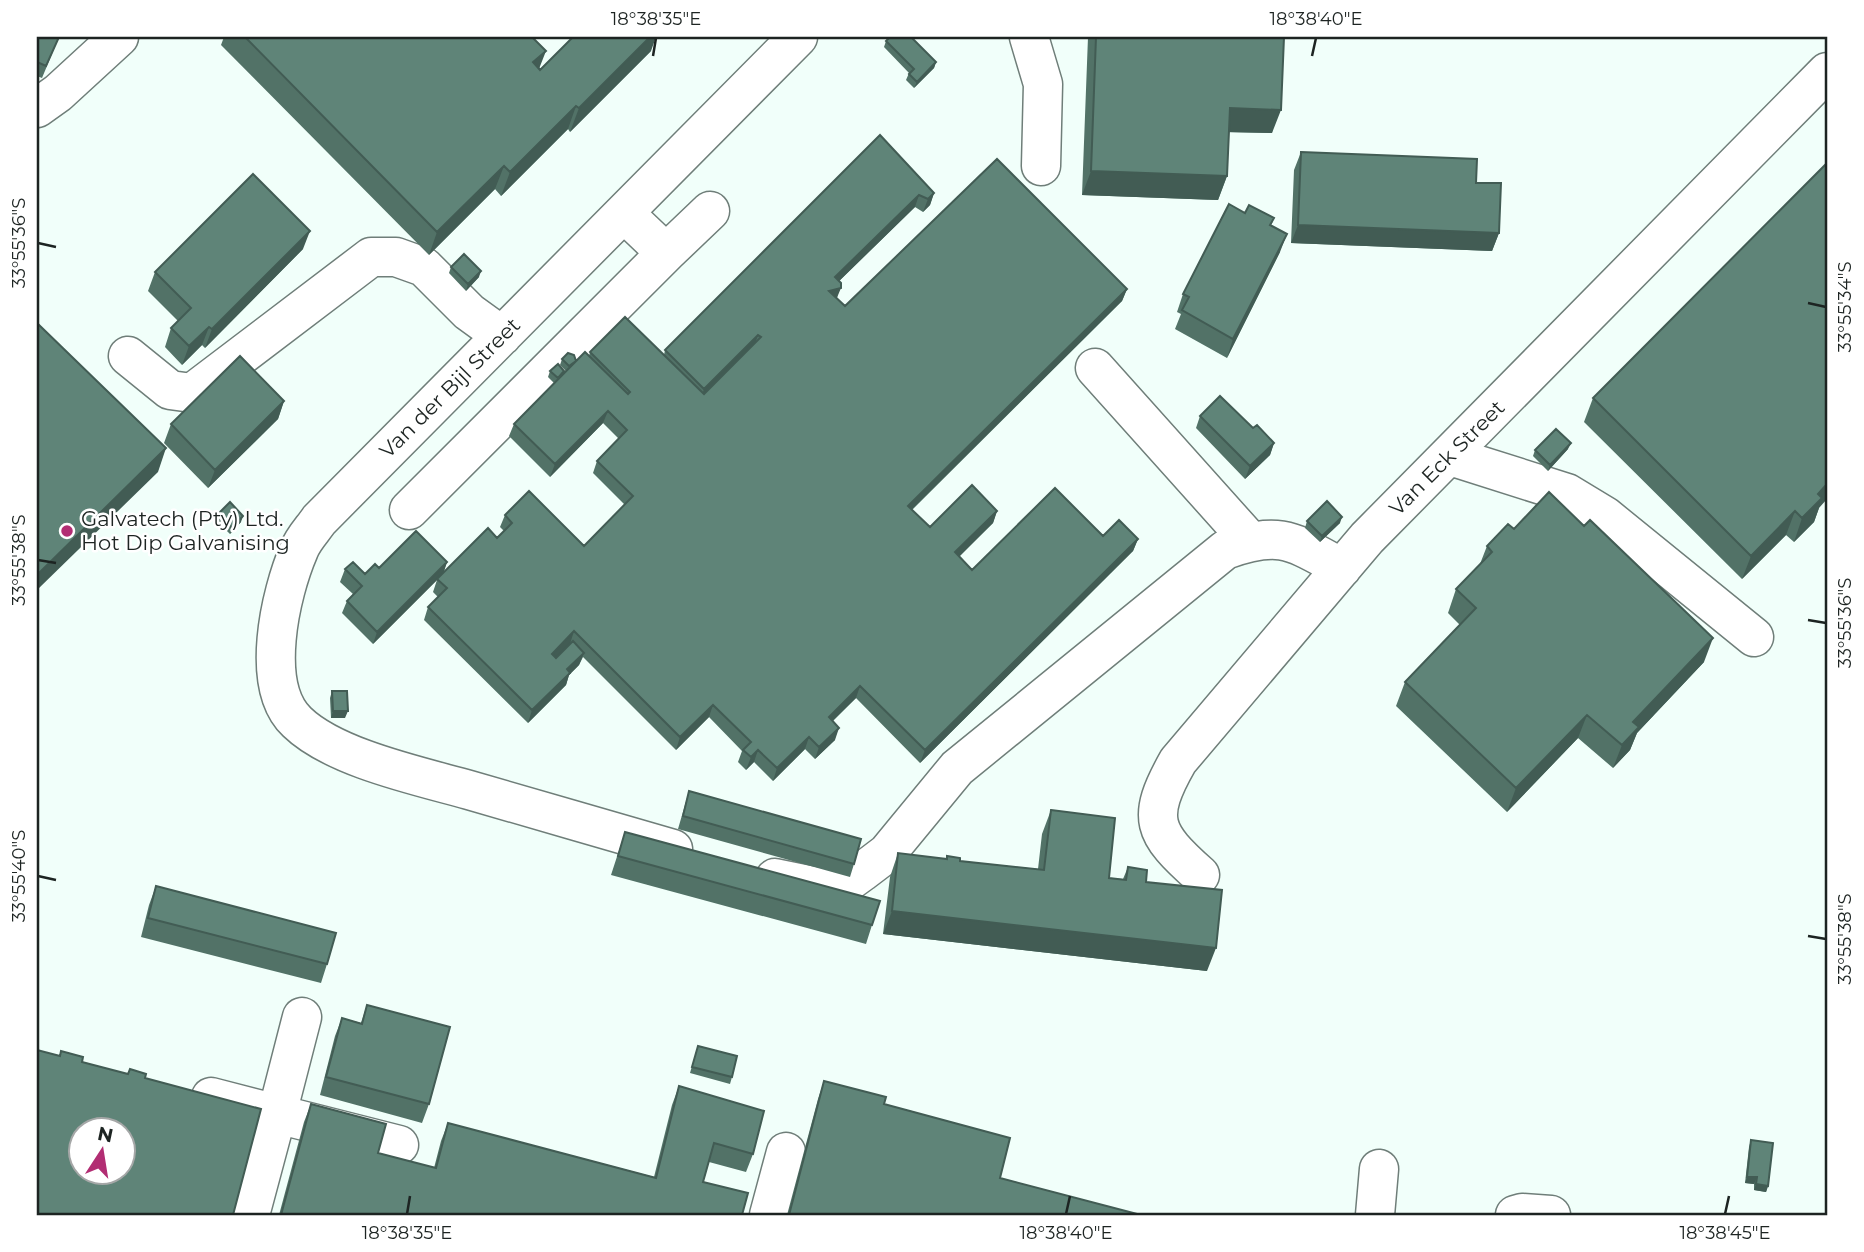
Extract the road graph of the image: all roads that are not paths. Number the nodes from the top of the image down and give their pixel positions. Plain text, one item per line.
1 (119, 37) edge
2 (798, 37) edge
3 (1029, 37) edge
4 (1827, 72) edge
5 (37, 108) edge
6 (1041, 166) dead end
7 (710, 211) dead end
8 (624, 213) junction
9 (666, 253) junction
10 (502, 336) junction
11 (128, 356) dead end
12 (1096, 368) dead end
13 (1450, 456) junction
14 (409, 510) dead end
15 (1250, 541) junction
16 (1342, 568) junction
17 (1754, 637) dead end
18 (708, 859) edge
19 (747, 871) edge
20 (1200, 875) dead end
21 (302, 1017) dead end
22 (183, 1090) edge
23 (277, 1114) junction
24 (399, 1145) dead end
25 (786, 1152) dead end
26 (1379, 1169) dead end
27 (250, 1215) edge
28 (769, 1215) edge
29 (1376, 1215) edge
30 (1516, 1215) edge
31 (1551, 1215) edge

1 - 5 lane
2 - 8 lane, Van der Bijl Street
3 - 6 lane
4 - 13 lane, Van Eck Street
7 - 9 lane
8 - 9 lane
8 - 10 lane, Van der Bijl Street
9 - 14 lane
10 - 11 lane
10 - 18 lane, Van der Bijl Street
12 - 15 lane
13 - 16 lane, Van Eck Street
13 - 17 lane
15 - 16 lane
15 - 19 lane
16 - 20 lane, Van Eck Street
21 - 23 lane
22 - 23 lane
23 - 24 lane
23 - 27 lane
25 - 28 lane
26 - 29 lane
30 - 31 lane

